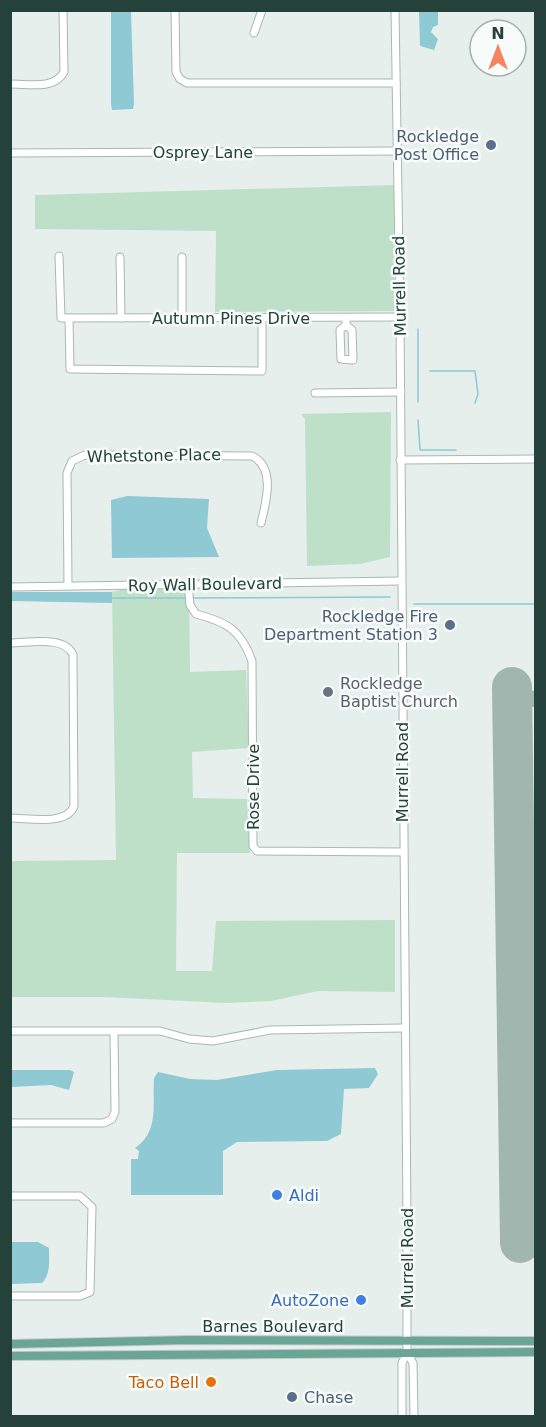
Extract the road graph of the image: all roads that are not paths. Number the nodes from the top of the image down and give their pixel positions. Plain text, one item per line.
1 (63, 10) edge
2 (175, 10) edge
3 (262, 10) edge
4 (395, 10) edge
5 (255, 33) dead end
6 (396, 83) junction
7 (10, 84) edge
8 (396, 151) junction
9 (10, 153) edge
10 (59, 256) dead end
11 (120, 257) dead end
12 (182, 257) dead end
13 (400, 317) junction
14 (65, 318) junction
15 (121, 318) junction
16 (182, 318) junction
17 (262, 318) junction
18 (346, 321) junction
19 (400, 392) junction
20 (315, 393) dead end
21 (536, 459) edge
22 (400, 460) junction
23 (261, 523) dead end
24 (400, 580) junction
25 (188, 584) junction
26 (68, 586) junction
27 (10, 587) edge
28 (10, 643) edge
29 (10, 818) edge
30 (403, 852) junction
31 (404, 1028) junction
32 (10, 1031) edge
33 (114, 1031) junction
34 (10, 1123) edge
35 (10, 1196) edge
36 (10, 1296) edge
37 (253, 1341) junction
38 (360, 1341) junction
39 (407, 1341) junction
40 (536, 1341) edge
41 (10, 1344) edge
42 (536, 1352) edge
43 (407, 1353) junction
44 (248, 1355) junction
45 (10, 1356) edge
46 (169, 1356) junction
47 (402, 1416) edge
48 (414, 1416) edge

1 - 7 street
2 - 6 street
3 - 5 street
4 - 6 street, Murrell Road
6 - 8 street, Murrell Road
8 - 9 street, Osprey Lane
8 - 13 street, Murrell Road
10 - 14 street
11 - 15 street
12 - 16 street
13 - 18 street, Autumn Pines Drive
13 - 19 street, Murrell Road
14 - 15 street, Autumn Pines Drive
14 - 17 street
15 - 16 street, Autumn Pines Drive
16 - 17 street, Autumn Pines Drive
17 - 18 street, Autumn Pines Drive
18 - 18 street
19 - 20 street
19 - 22 street, Murrell Road
21 - 22 street
22 - 24 street, Murrell Road
23 - 26 street, Whetstone Place
24 - 25 street, Roy Wall Boulevard
24 - 30 street, Murrell Road
25 - 26 street, Roy Wall Boulevard
25 - 30 street, Rose Drive
26 - 27 street, Roy Wall Boulevard
28 - 29 street
30 - 31 street, Murrell Road
31 - 33 street
31 - 39 street, Murrell Road
32 - 33 street
33 - 34 street
35 - 36 street
37 - 38 main road, Barnes Boulevard
37 - 41 main road, Barnes Boulevard
37 - 46 main road
38 - 39 main road, Barnes Boulevard
38 - 44 main road
39 - 40 main road, Barnes Boulevard
39 - 43 street, Murrell Road
42 - 43 main road, Barnes Boulevard
43 - 44 main road, Barnes Boulevard
43 - 47 street, Murrell Road
43 - 48 street, Murrell Road
44 - 46 main road, Barnes Boulevard
45 - 46 main road, Barnes Boulevard

